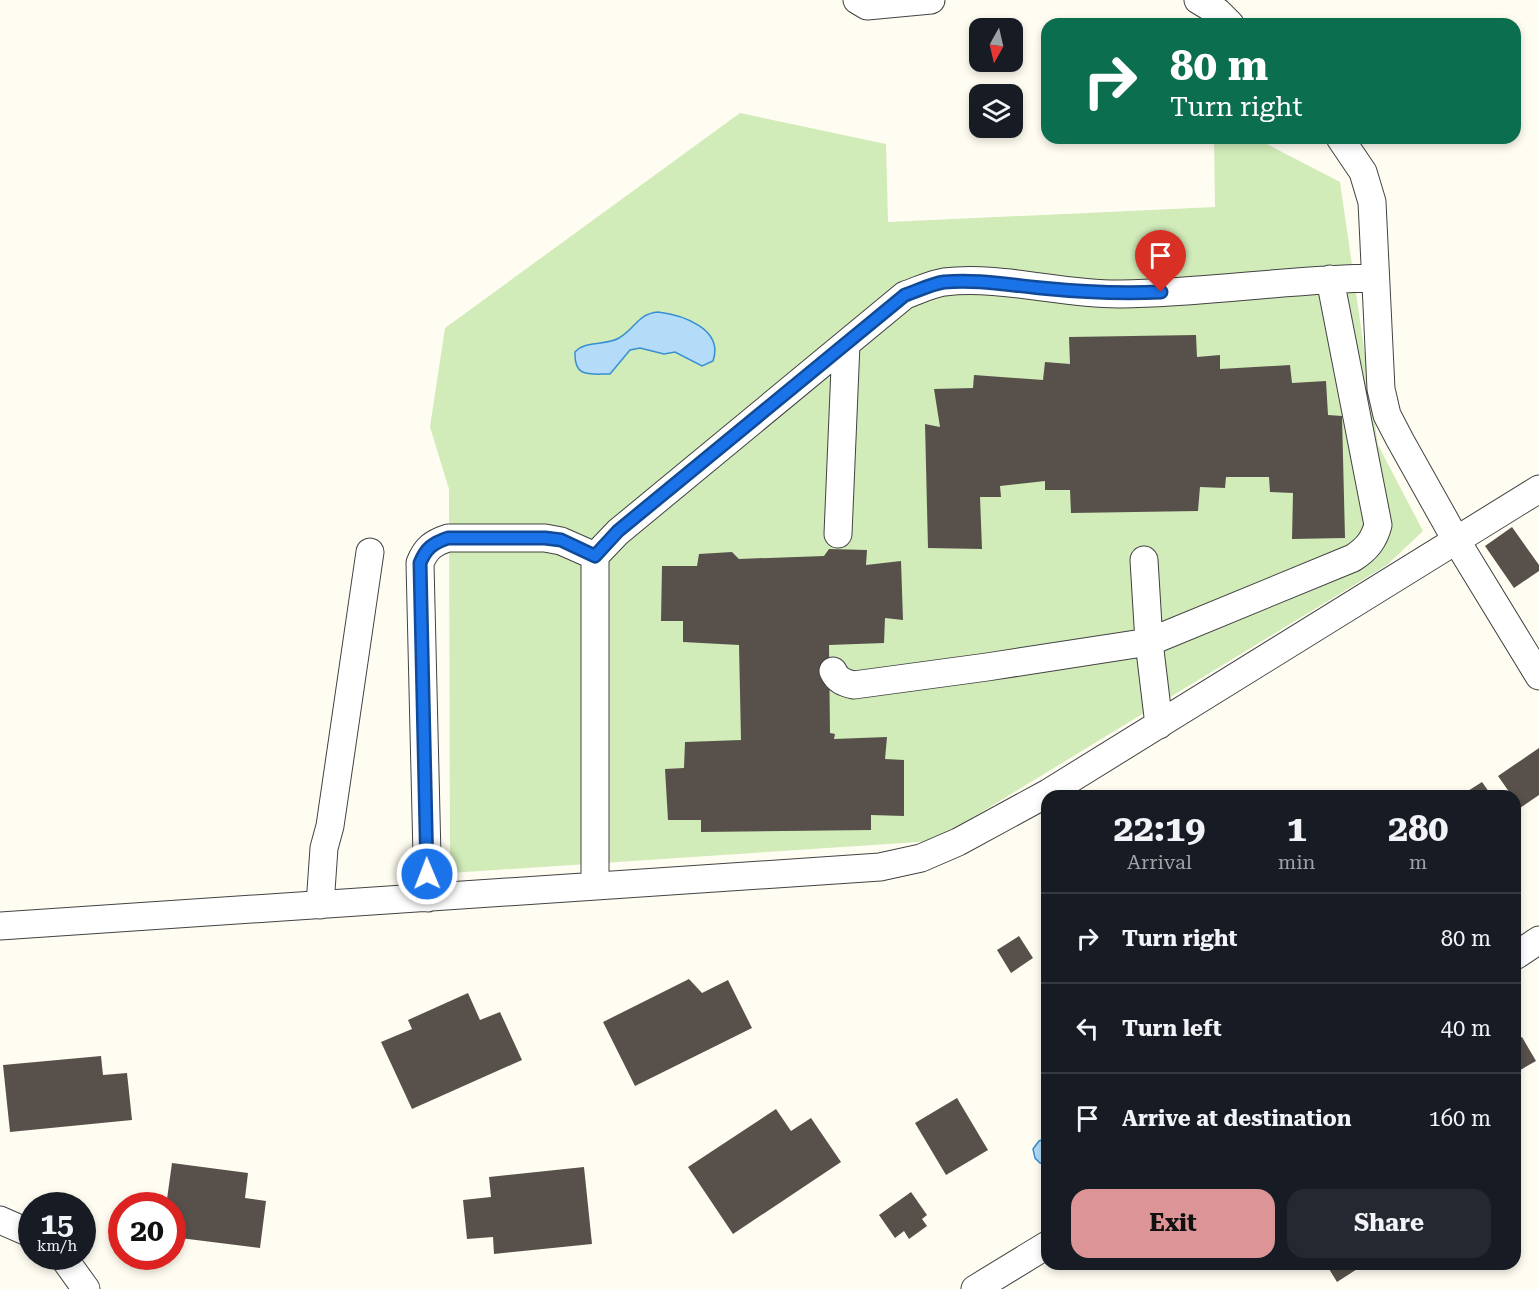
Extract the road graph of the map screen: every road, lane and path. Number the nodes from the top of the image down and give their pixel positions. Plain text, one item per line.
1 (857, 0) edge
2 (931, 0) edge
3 (1198, 0) edge
4 (1224, 18) edge
5 (1344, 144) edge
6 (1376, 278) junction
7 (1330, 279) junction
8 (846, 344) junction
9 (1539, 489) edge
10 (838, 534) dead end
11 (1456, 540) junction
12 (370, 552) dead end
13 (595, 556) junction
14 (1144, 561) dead end
15 (1149, 642) junction
16 (833, 671) dead end
17 (1539, 676) edge
18 (1159, 725) junction
19 (1053, 790) edge
20 (1041, 797) edge
21 (595, 886) junction
22 (428, 898) junction
23 (320, 905) junction
24 (0, 926) edge
25 (1539, 940) edge
26 (1521, 952) edge
27 (0, 1220) edge
28 (18, 1228) edge
29 (1041, 1249) edge
30 (72, 1270) edge
31 (86, 1289) edge
32 (975, 1289) edge

1 - 2 street
3 - 4 street
5 - 6 street
6 - 7 street
6 - 11 street
7 - 8 street
7 - 15 street
8 - 10 street
8 - 13 street
9 - 11 street
11 - 17 street
11 - 18 street
12 - 23 street
13 - 21 street
13 - 22 street
14 - 15 street
15 - 16 street
15 - 18 street
18 - 19 street
20 - 21 street
21 - 22 street
22 - 23 street
23 - 24 street
25 - 26 street
27 - 28 street
29 - 32 street
30 - 31 street

